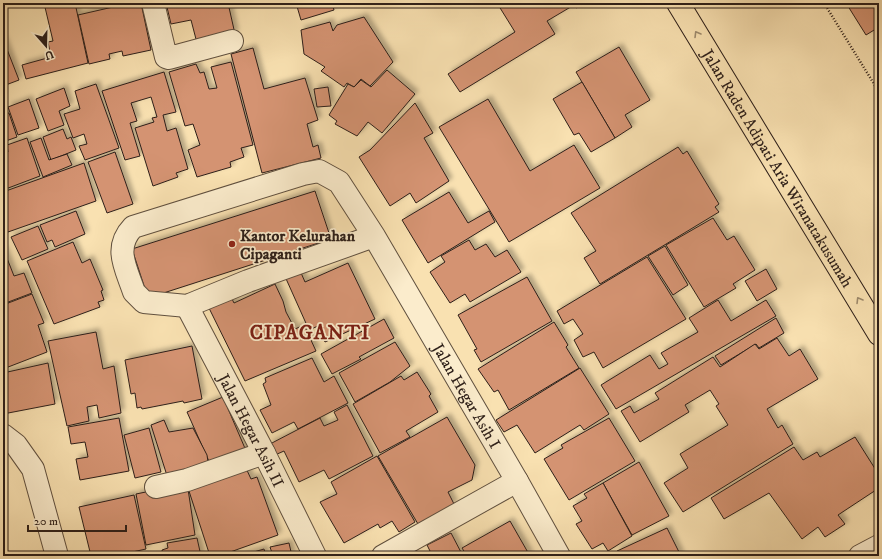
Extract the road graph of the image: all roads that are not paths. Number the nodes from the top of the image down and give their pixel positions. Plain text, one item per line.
1 (153, 3) edge
2 (678, 3) edge
3 (232, 41) dead end
4 (374, 236) junction
5 (187, 306) junction
6 (879, 334) edge
7 (3, 435) edge
8 (264, 453) junction
9 (517, 481) junction
10 (156, 487) dead end
11 (879, 546) edge
12 (57, 556) edge
13 (315, 556) edge
14 (383, 556) edge
15 (559, 556) edge
16 (860, 556) edge

1 - 3 street
6 -> 2 main road, Jalan Raden Adipati Aria Wiranatakusumah
4 - 5 street
4 - 5 street, Jalan Hegar Asih I
4 - 9 street, Jalan Hegar Asih I
5 - 8 street, Jalan Hegar Asih II
7 - 12 street
8 - 10 street
8 - 13 street, Jalan Hegar Asih II
9 - 14 street
9 - 15 street, Jalan Hegar Asih I
11 - 16 street

